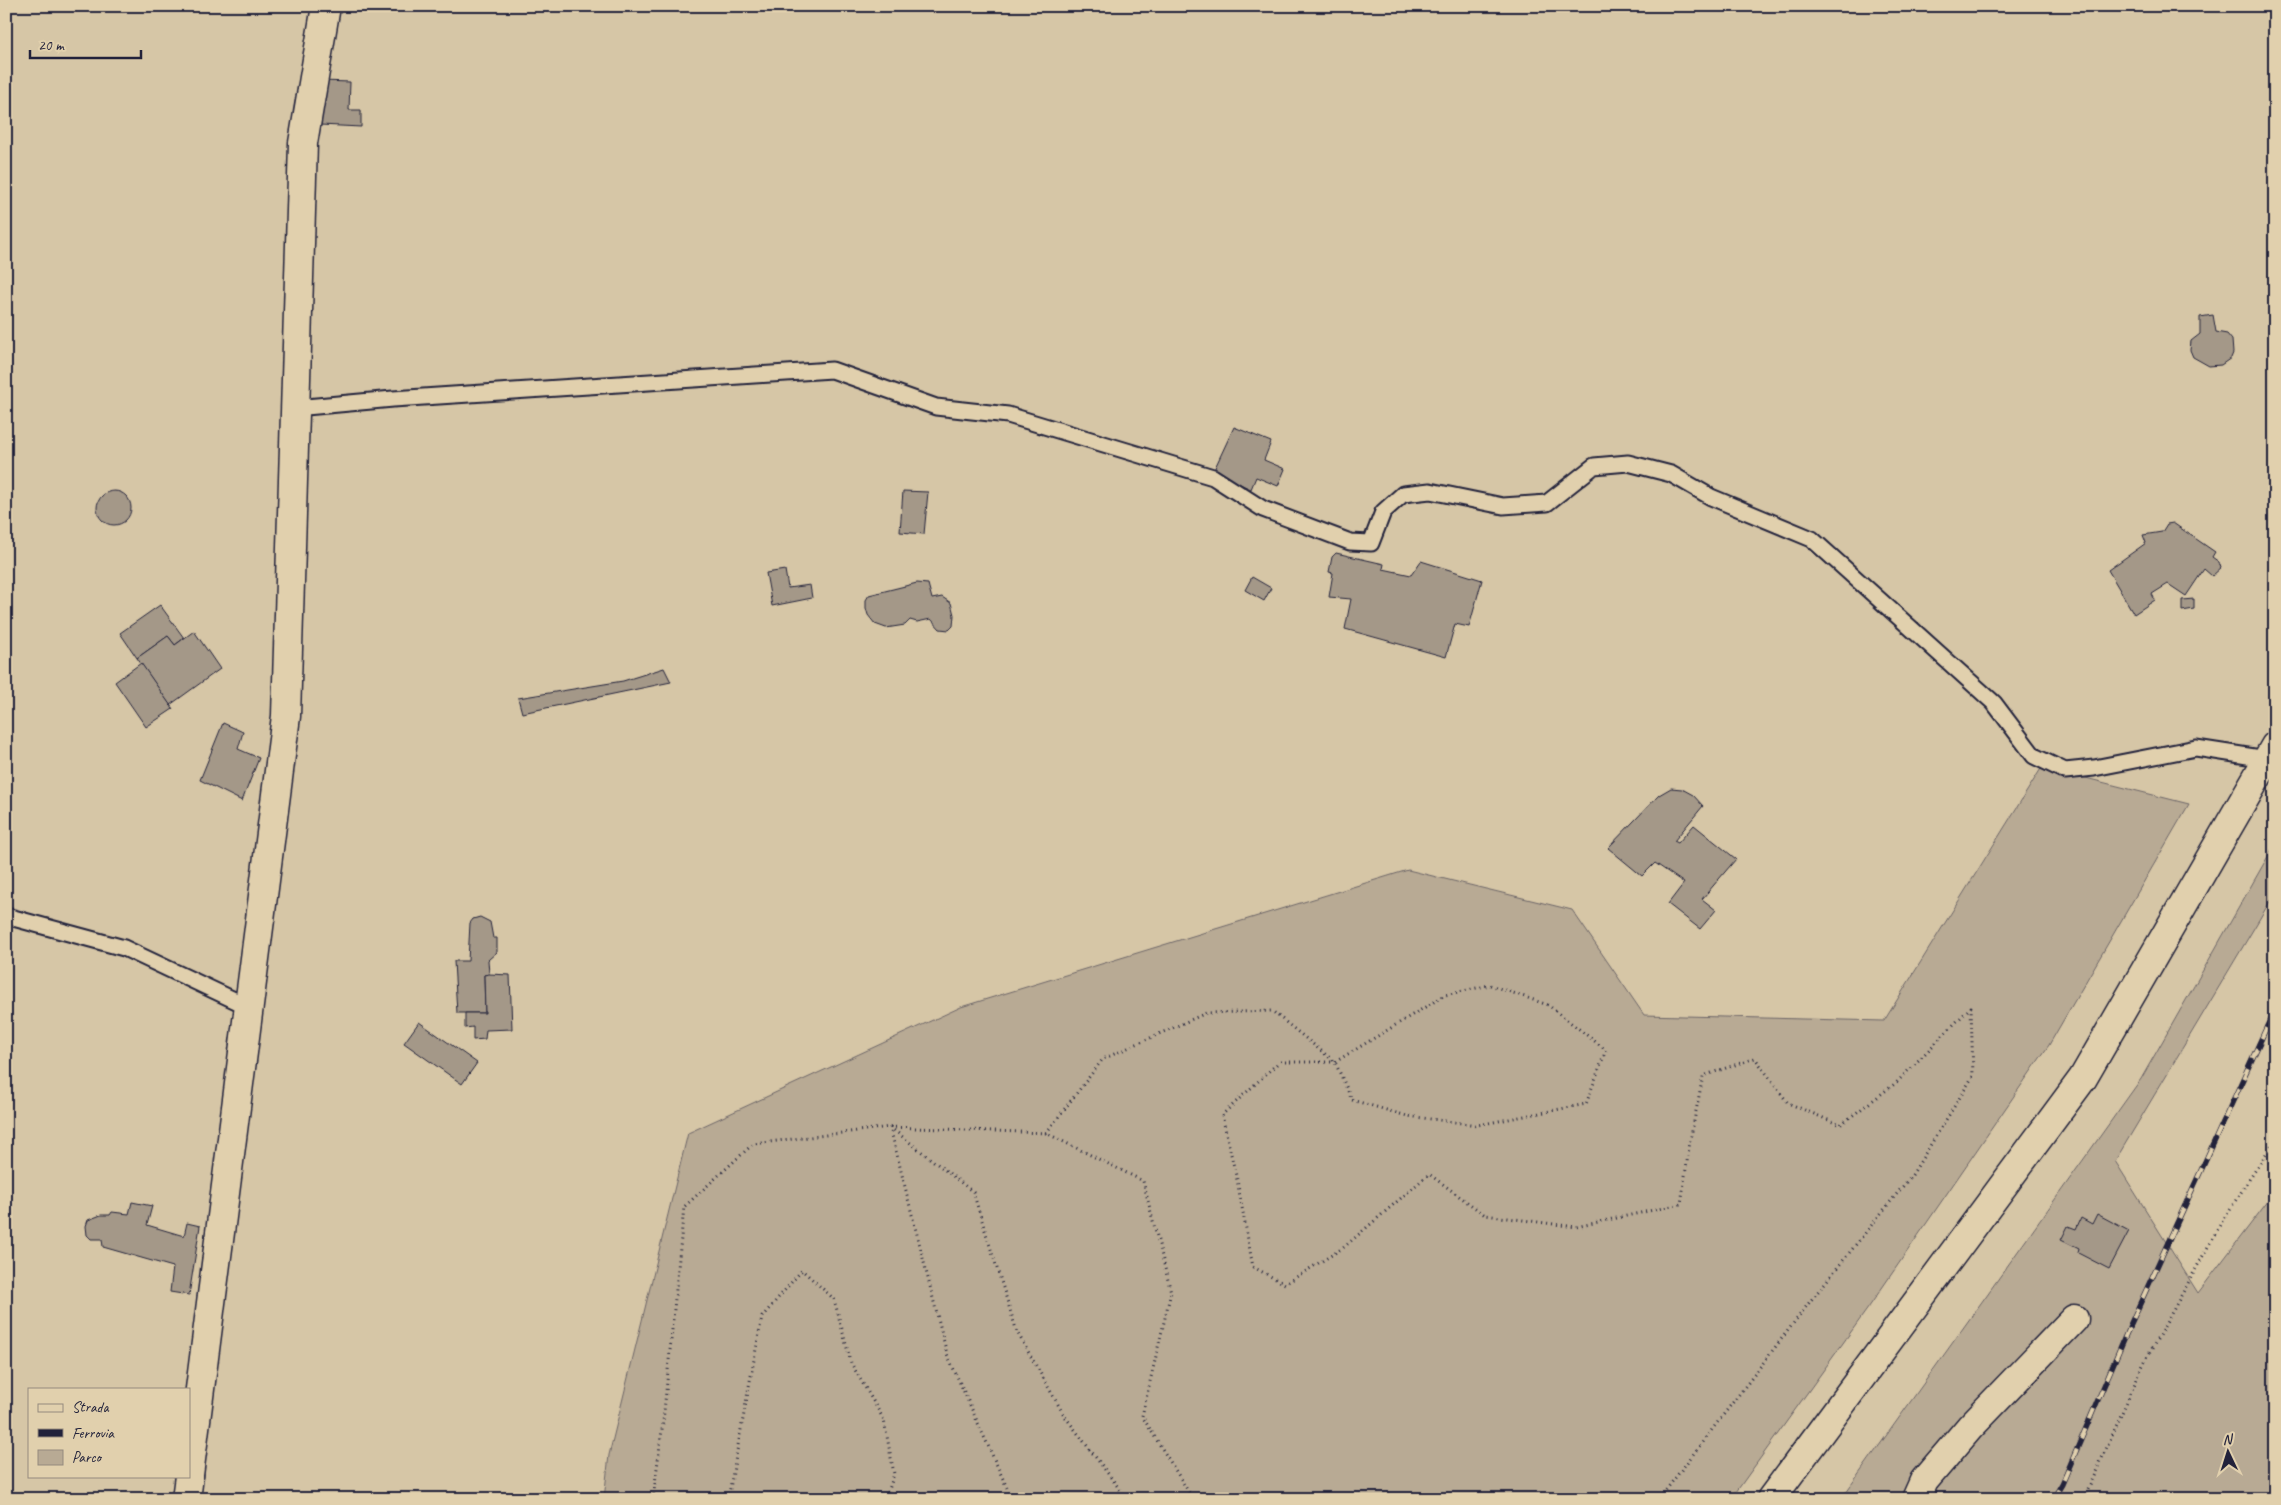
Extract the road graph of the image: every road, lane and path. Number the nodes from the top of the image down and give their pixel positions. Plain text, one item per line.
1 (326, 6) edge
2 (295, 408) junction
3 (2271, 752) edge
4 (6, 916) edge
5 (249, 1007) junction
6 (1335, 1062) junction
7 (890, 1127) junction
8 (1046, 1133) junction
9 (2275, 1140) edge
10 (2074, 1319) dead end
11 (190, 1468) edge
12 (189, 1478) edge
13 (186, 1499) edge
14 (653, 1499) edge
15 (728, 1499) edge
16 (886, 1499) edge
17 (1012, 1499) edge
18 (1127, 1499) edge
19 (1193, 1499) edge
20 (1659, 1499) edge
21 (1771, 1499) edge
22 (1916, 1499) edge
23 (2084, 1499) edge

1 - 2 street
2 - 3 lane
2 - 5 street
3 - 21 street
4 - 5 lane
5 - 11 street
6 - 6 path
6 - 8 path
6 - 20 path
7 - 8 path
7 - 14 path
7 - 17 path
7 - 18 path
8 - 19 path
9 - 23 path
10 - 22 street
12 - 13 street
15 - 16 path

